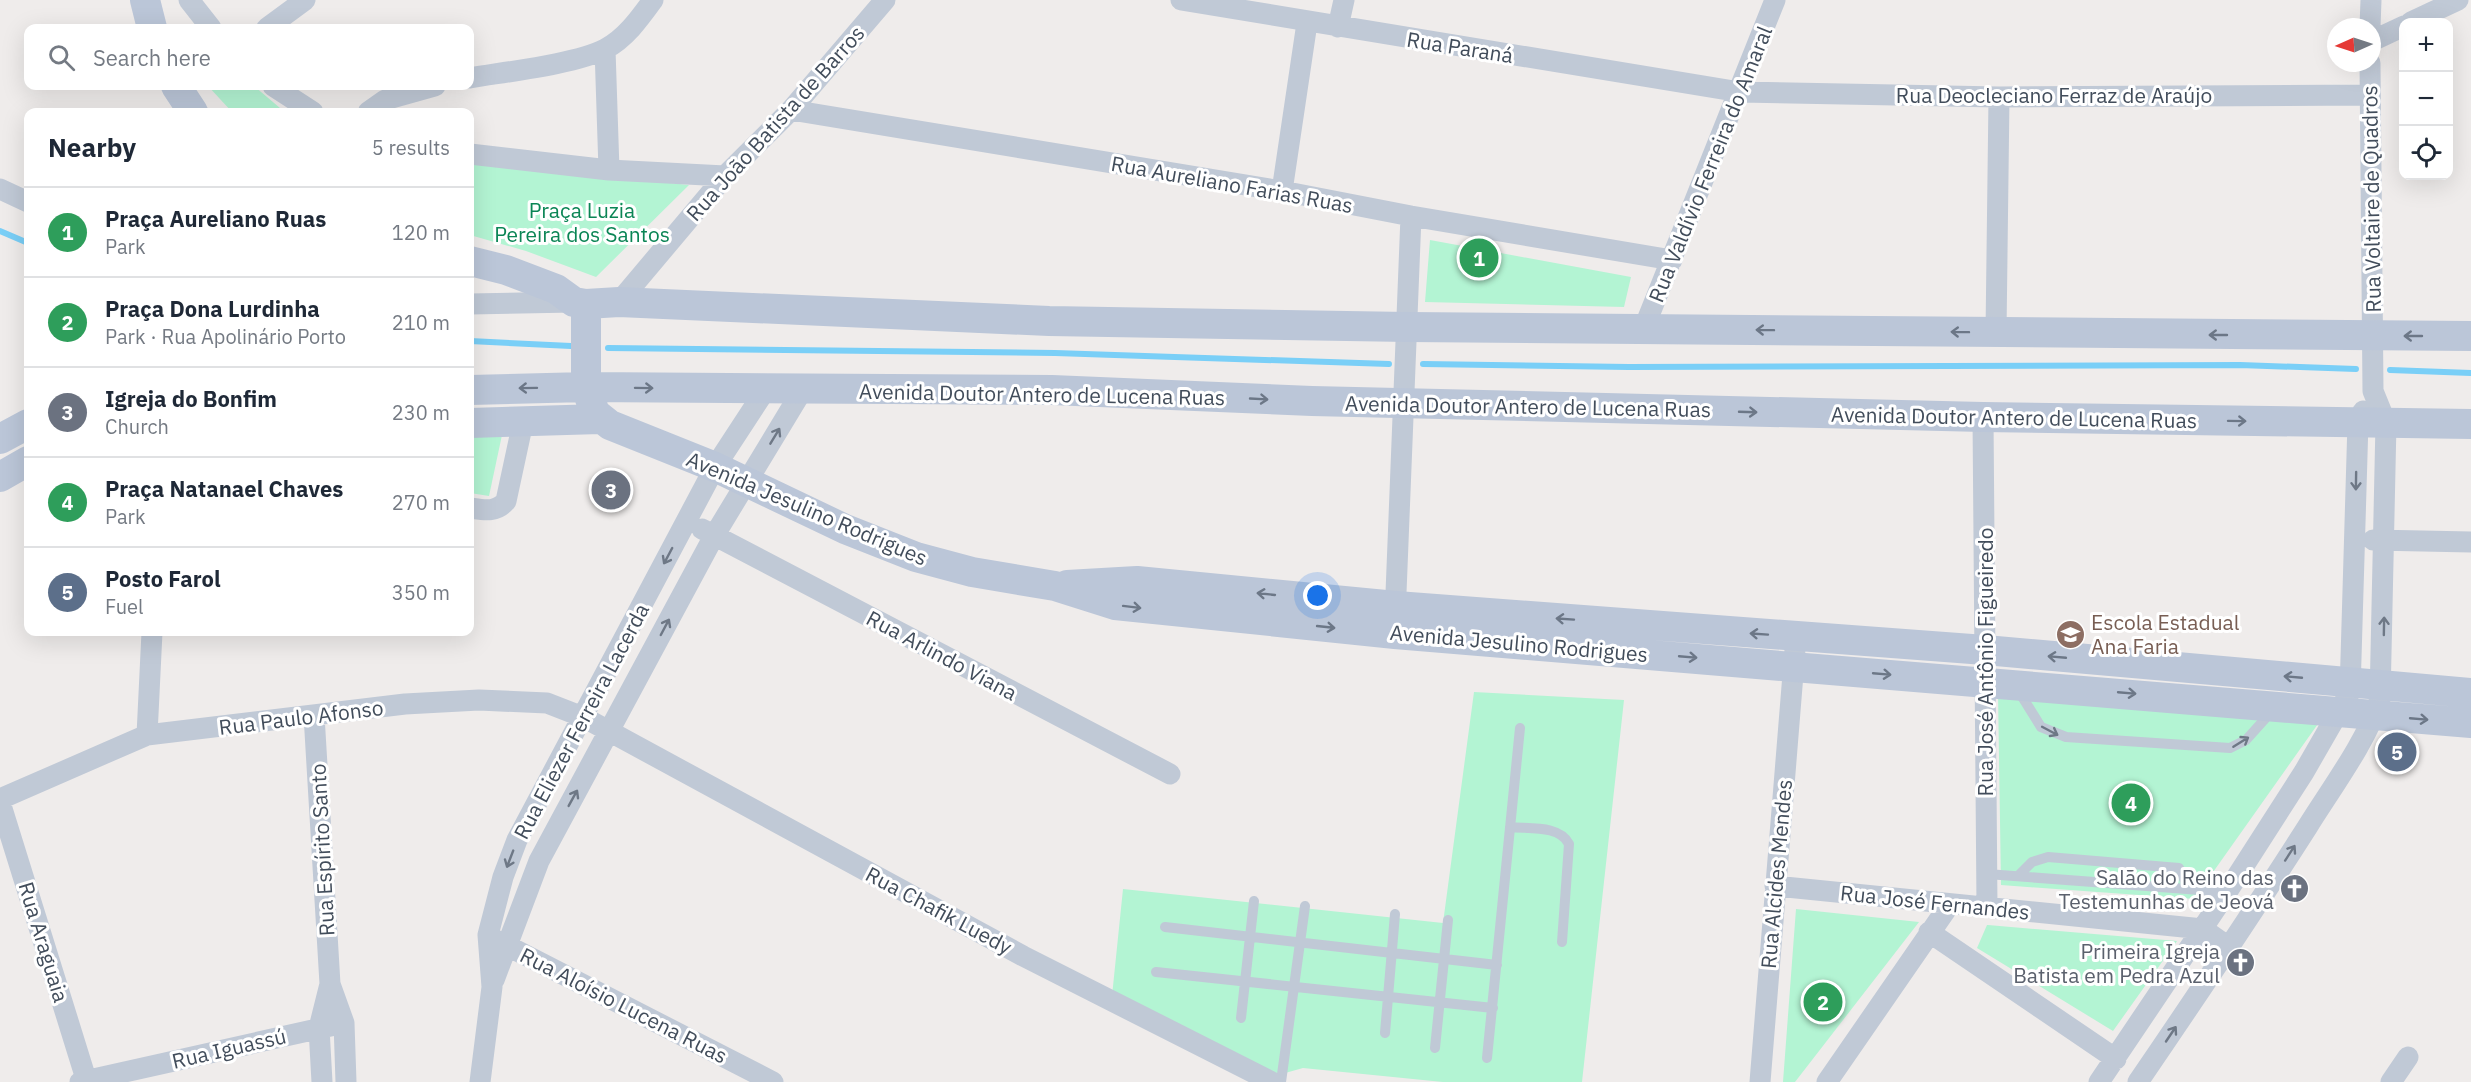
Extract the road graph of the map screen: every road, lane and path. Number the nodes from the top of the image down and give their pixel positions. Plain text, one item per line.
1 (145, 0) edge
2 (189, 0) edge
3 (305, 0) edge
4 (653, 0) edge
5 (885, 0) edge
6 (1181, 0) edge
7 (1344, 0) edge
8 (1775, 0) edge
9 (2371, 0) edge
10 (2458, 0) edge
11 (2370, 18) edge
12 (2420, 18) edge
13 (1307, 23) junction
14 (151, 24) edge
15 (208, 24) edge
16 (272, 24) edge
17 (1338, 27) junction
18 (2399, 28) edge
19 (2381, 37) edge
20 (605, 49) junction
21 (2370, 72) edge
22 (474, 77) edge
23 (179, 90) edge
24 (279, 90) edge
25 (421, 90) edge
26 (1740, 92) junction
27 (2369, 95) junction
28 (1998, 97) junction
29 (190, 108) edge
30 (307, 108) edge
31 (374, 108) edge
32 (791, 110) junction
33 (474, 154) edge
34 (609, 170) junction
35 (725, 176) junction
36 (0, 189) edge
37 (1282, 191) junction
38 (24, 200) edge
39 (1411, 216) junction
40 (1672, 260) junction
41 (474, 262) edge
42 (619, 302) junction
43 (580, 303) junction
44 (474, 304) edge
45 (1408, 327) junction
46 (1644, 328) junction
47 (1996, 333) junction
48 (2372, 336) junction
49 (2471, 336) edge
50 (586, 387) junction
51 (766, 389) junction
52 (803, 389) junction
53 (474, 390) edge
54 (1405, 402) junction
55 (1983, 417) junction
56 (600, 419) junction
57 (523, 422) junction
58 (2372, 422) junction
59 (474, 423) edge
60 (2471, 424) edge
61 (24, 426) edge
62 (0, 439) edge
63 (24, 463) edge
64 (715, 467) junction
65 (0, 477) edge
66 (746, 483) junction
67 (474, 508) edge
68 (687, 521) junction
69 (714, 536) junction
70 (2355, 540) junction
71 (2386, 541) junction
72 (2471, 542) edge
73 (1395, 620) junction
74 (152, 636) edge
75 (1795, 651) junction
76 (1985, 651) junction
77 (2352, 682) junction
78 (1985, 683) junction
79 (2382, 684) junction
80 (2015, 685) junction
81 (2471, 693) edge
82 (2276, 706) junction
83 (2339, 712) junction
84 (314, 715) junction
85 (2375, 715) junction
86 (583, 717) junction
87 (2471, 723) edge
88 (1520, 728) dead end
89 (608, 733) junction
90 (147, 735) junction
91 (2304, 772) junction
92 (1170, 774) dead end
93 (2331, 790) junction
94 (0, 800) edge
95 (1510, 827) junction
96 (1987, 874) junction
97 (2018, 876) junction
98 (1775, 886) junction
99 (2189, 889) junction
100 (2227, 892) junction
101 (1254, 901) dead end
102 (1950, 904) junction
103 (1305, 906) dead end
104 (1987, 907) junction
105 (1395, 914) dead end
106 (1448, 920) dead end
107 (1165, 927) dead end
108 (2203, 929) junction
109 (1929, 932) junction
110 (488, 935) junction
111 (1250, 937) junction
112 (1300, 942) junction
113 (1562, 942) dead end
114 (507, 945) junction
115 (2230, 948) junction
116 (1392, 953) junction
117 (1443, 959) junction
118 (1497, 965) junction
119 (1156, 972) dead end
120 (1244, 981) junction
121 (330, 984) junction
122 (492, 987) junction
123 (1294, 987) junction
124 (1388, 997) junction
125 (1439, 1002) junction
126 (1493, 1008) junction
127 (1240, 1018) dead end
128 (344, 1023) junction
129 (319, 1028) junction
130 (1385, 1033) dead end
131 (1435, 1048) dead end
132 (2409, 1057) dead end
133 (1487, 1058) dead end
134 (2116, 1059) junction
135 (84, 1081) edge
136 (322, 1082) edge
137 (346, 1082) edge
138 (480, 1082) edge
139 (773, 1082) edge
140 (1272, 1082) edge
141 (1281, 1082) edge
142 (1760, 1082) edge
143 (1827, 1082) edge
144 (2099, 1082) edge
145 (2138, 1082) edge
146 (2391, 1082) edge

1 - 14 main road
2 - 15 street
3 - 16 street
4 - 20 street
5 - 32 street, Rua João Batista de Barros
6 - 13 street, Rua Paraná
7 - 17 street
8 - 26 street, Rua Valdívio Ferreira do Amaral
9 - 11 street
10 - 12 street
13 - 17 street, Rua Paraná
13 - 37 street
17 - 26 street, Rua Paraná
18 - 19 street
20 - 22 street
20 - 34 street
21 - 27 street, Rua Voltaire de Quadros
23 - 29 main road
24 - 30 street
25 - 31 street
26 - 28 street, Rua Deocleciano Ferraz de Araújo
26 - 40 street, Rua Valdívio Ferreira do Amaral
27 - 28 street, Rua Deocleciano Ferraz de Araújo
27 - 48 street, Rua Voltaire de Quadros
28 - 47 street
32 - 35 street, Rua João Batista de Barros
32 - 37 street, Rua Aureliano Farias Ruas
33 - 34 street
34 - 35 street
35 - 42 street, Rua João Batista de Barros
36 - 38 street
37 - 39 street, Rua Aureliano Farias Ruas
39 - 40 street, Rua Aureliano Farias Ruas
39 - 45 street
40 - 46 street, Rua Valdívio Ferreira do Amaral
41 - 43 main road
42 - 43 main road
42 - 45 main road
43 - 44 street
43 - 50 main road
45 - 46 main road
45 - 54 street
47 -> 46 main road
48 -> 47 main road
49 -> 48 main road
48 - 58 street, Rua Voltaire de Quadros
50 -> 51 main road, Avenida Doutor Antero de Lucena Ruas
50 -> 53 main road, Avenida Doutor Antero de Lucena Ruas
50 - 56 main road
51 - 52 main road, Avenida Doutor Antero de Lucena Ruas
51 - 64 street, Rua Eliezer Ferreira Lacerda
52 -> 54 main road, Avenida Doutor Antero de Lucena Ruas
66 -> 52 street, Rua Eliezer Ferreira Lacerda
54 -> 55 main road, Avenida Doutor Antero de Lucena Ruas
54 - 73 street
55 -> 58 main road, Avenida Doutor Antero de Lucena Ruas
55 - 76 street, Rua José Antônio Figueiredo
56 - 57 main road
56 - 64 main road, Avenida Jesulino Rodrigues
57 - 59 main road
57 - 67 street
58 - 60 main road, Avenida Doutor Antero de Lucena Ruas
58 -> 70 street
58 - 71 street
61 - 62 main road
63 - 65 main road
64 - 66 main road, Avenida Jesulino Rodrigues
64 - 68 street, Rua Eliezer Ferreira Lacerda
66 - 69 street, Rua Eliezer Ferreira Lacerda
66 - 73 main road, Avenida Jesulino Rodrigues
68 - 69 street, Rua Arlindo Viana
68 -> 86 street, Rua Eliezer Ferreira Lacerda
89 -> 69 street, Rua Eliezer Ferreira Lacerda
69 - 92 street, Rua Arlindo Viana
70 - 71 street
70 - 77 street
71 - 72 street
79 -> 71 street
73 - 75 main road, Avenida Jesulino Rodrigues
74 - 90 street
75 - 76 main road, Avenida Jesulino Rodrigues
75 -> 78 main road, Avenida Jesulino Rodrigues
75 - 98 street, Rua Alcides Mendes
77 -> 76 main road, Avenida Jesulino Rodrigues
76 - 78 street, Rua José Antônio Figueiredo
77 - 79 main road, Avenida Jesulino Rodrigues
77 - 83 street
78 - 80 main road, Avenida Jesulino Rodrigues
78 - 96 street, Rua José Antônio Figueiredo
79 - 81 main road, Avenida Jesulino Rodrigues
79 - 85 street
80 -> 82 main road, Avenida Jesulino Rodrigues
80 -> 82 lane
82 - 83 main road, Avenida Jesulino Rodrigues
83 - 85 main road, Avenida Jesulino Rodrigues
83 - 91 street
84 - 86 street, Rua Paulo Afonso
84 - 90 street, Rua Paulo Afonso
84 - 121 street, Rua Espírito Santo
85 -> 87 main road, Avenida Jesulino Rodrigues
85 - 93 street
86 - 89 street, Rua Paulo Afonso
86 -> 110 street, Rua Eliezer Ferreira Lacerda
88 - 95 lane
114 -> 89 street, Rua Eliezer Ferreira Lacerda
89 - 140 street, Rua Chafik Luedy
90 - 94 street, Rua Paulo Afonso
91 - 93 street
91 - 100 street
115 -> 93 street
94 - 135 street, Rua Araguaia
95 - 113 lane
95 - 118 lane
96 - 97 lane
96 - 104 street, Rua José Antônio Figueiredo
97 - 99 lane
97 - 99 lane
98 - 102 street, Rua José Fernandes
98 - 142 street, Rua Alcides Mendes
99 - 100 lane
100 - 108 street
101 - 111 lane
102 - 104 street, Rua José Fernandes
102 - 109 street
103 - 112 lane
104 - 108 street, Rua José Fernandes
105 - 116 lane
106 - 117 lane
107 - 111 lane
108 - 115 street
108 - 134 street
109 - 134 street
109 - 143 street
110 - 114 street, Rua Aloísio Lucena Ruas
110 - 122 street, Rua Eliezer Ferreira Lacerda
111 - 112 lane
111 - 120 lane
112 - 116 lane
112 - 123 lane
114 - 122 street, Rua Eliezer Ferreira Lacerda
114 - 139 street, Rua Aloísio Lucena Ruas
145 -> 115 street
116 - 117 lane
116 - 124 lane
117 - 118 lane
117 - 125 lane
118 - 126 lane
119 - 120 lane
120 - 123 lane
120 - 127 lane
121 - 128 street, Rua Espírito Santo
121 - 129 street, Rua Espírito Santo
122 - 138 street, Rua Eliezer Ferreira Lacerda
123 - 124 lane
123 - 141 lane
124 - 125 lane
124 - 130 lane
125 - 126 lane
125 - 131 lane
126 - 133 lane
128 - 129 street, Rua Iguassú
128 - 137 street, Rua Espírito Santo
129 - 135 street, Rua Iguassú
129 - 136 street, Rua Espírito Santo
132 - 146 street
134 - 144 street

